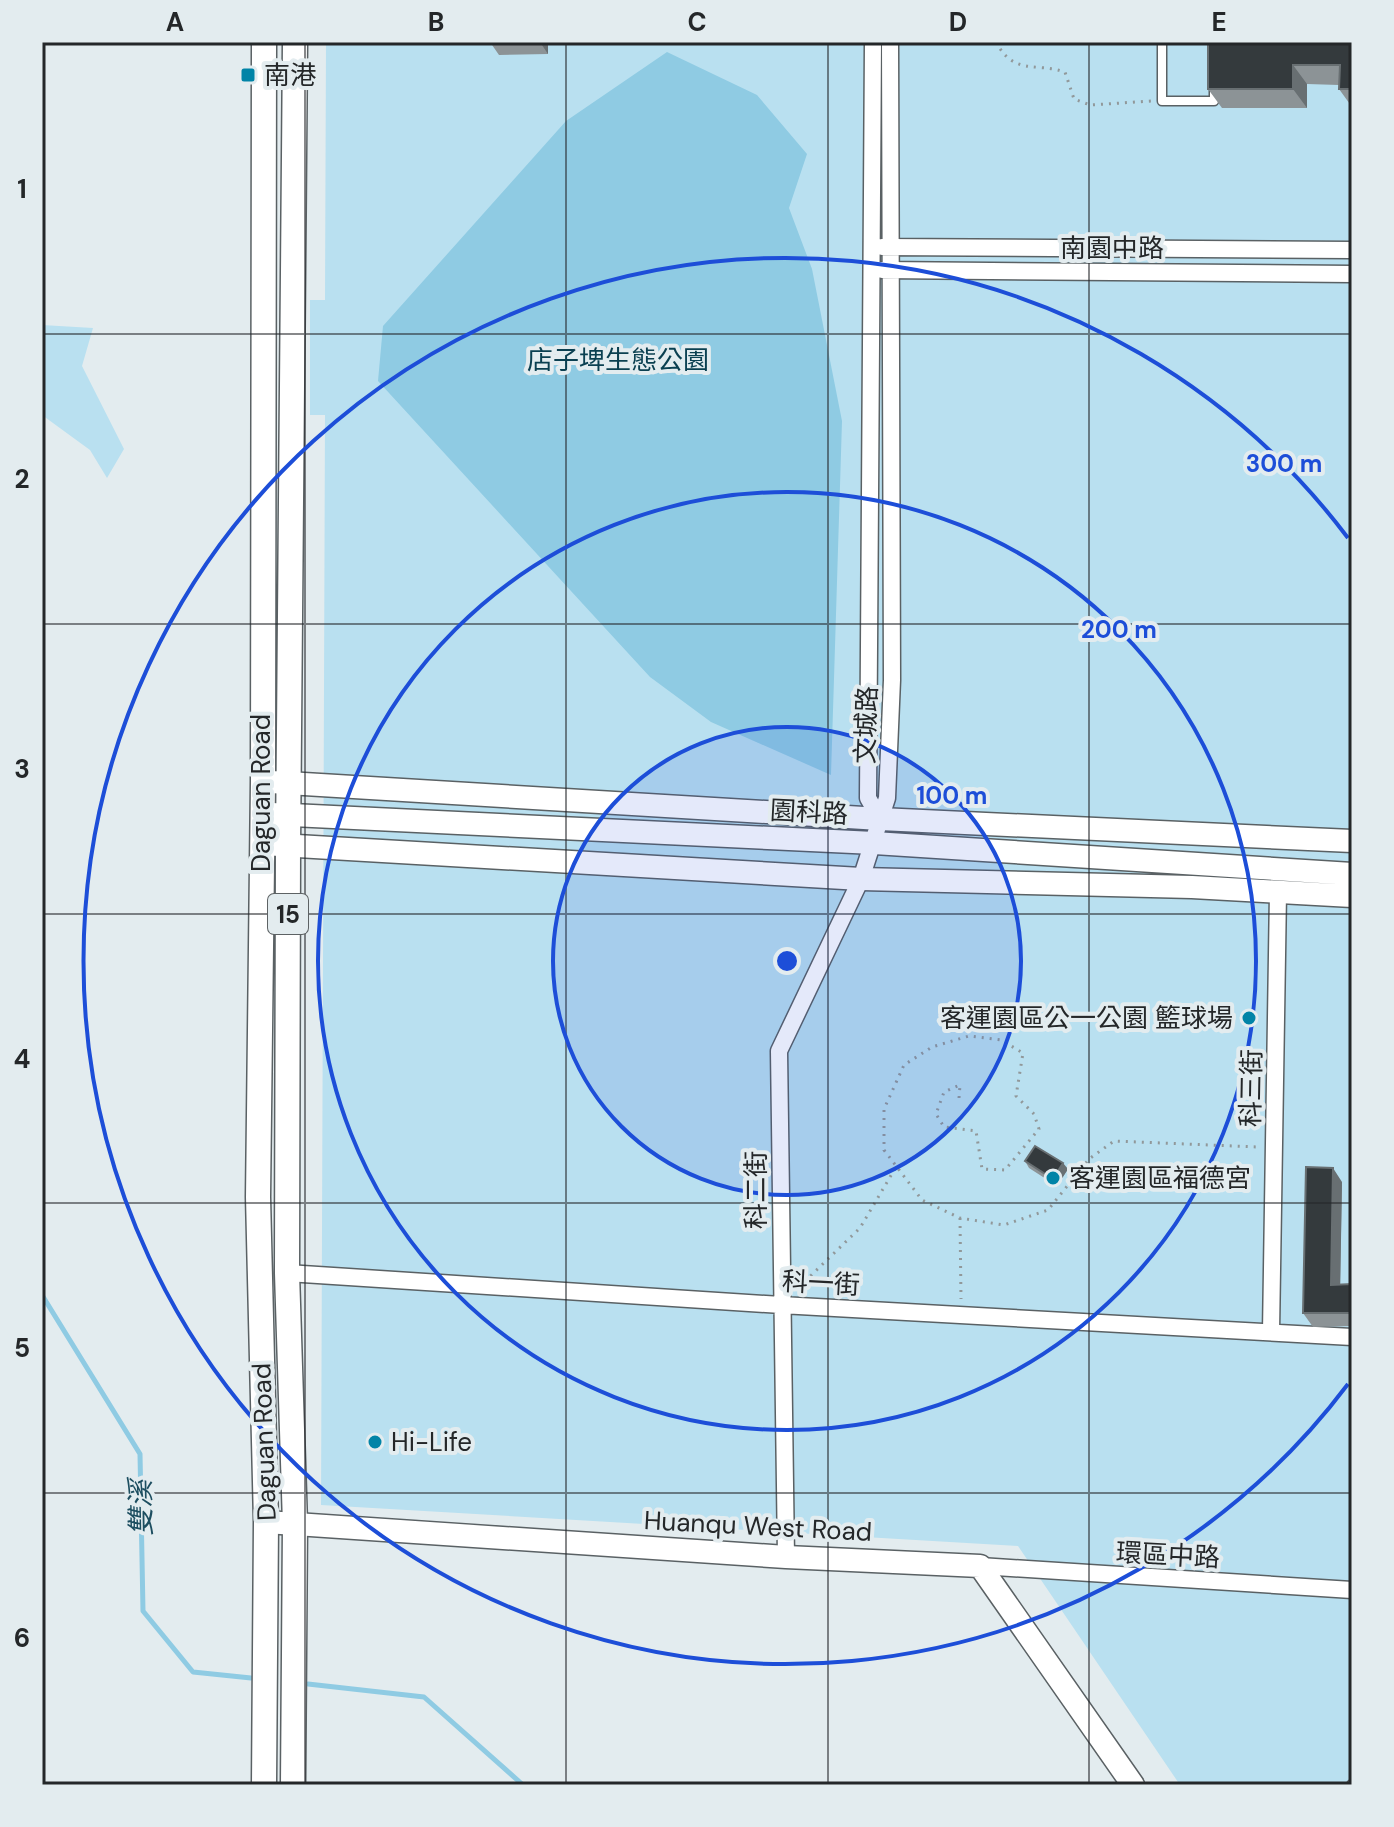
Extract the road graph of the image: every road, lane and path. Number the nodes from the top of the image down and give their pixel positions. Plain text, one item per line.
1 (264, 42) edge
2 (295, 42) edge
3 (873, 42) edge
4 (890, 42) edge
5 (996, 42) edge
6 (1162, 42) edge
7 (1214, 71) edge
8 (1162, 101) junction
9 (873, 246) junction
10 (891, 247) junction
11 (1352, 250) edge
12 (872, 270) junction
13 (892, 270) junction
14 (1352, 274) edge
15 (263, 781) junction
16 (289, 783) junction
17 (263, 814) junction
18 (288, 815) junction
19 (880, 819) junction
20 (1352, 841) edge
21 (874, 843) junction
22 (263, 844) junction
23 (288, 846) junction
24 (1352, 874) edge
25 (861, 879) junction
26 (1278, 892) junction
27 (1352, 896) edge
28 (959, 1098) dead end
29 (1274, 1148) junction
30 (896, 1167) junction
31 (960, 1218) junction
32 (287, 1273) junction
33 (781, 1305) junction
34 (961, 1315) junction
35 (1271, 1332) junction
36 (1352, 1337) edge
37 (266, 1522) junction
38 (295, 1524) junction
39 (786, 1557) junction
40 (980, 1566) junction
41 (1352, 1590) edge
42 (264, 1785) edge
43 (293, 1785) edge
44 (1133, 1785) edge

1 - 15 main road, Daguan Road / 15
2 - 16 main road, Daguan Road / 15
3 - 9 street, 文城路
4 - 10 street, 文城路
5 - 8 path
6 - 8 lane
7 - 8 lane
9 - 10 street, 南園中路
9 - 12 street, 文城路
10 - 11 street, 南園中路
10 - 13 street, 文城路
12 - 13 street, 南園中路
12 - 19 street, 文城路
13 - 14 street, 南園中路
13 - 19 street, 文城路
15 - 16 street
15 - 17 main road, Daguan Road / 15
16 - 18 main road, Daguan Road / 15
16 - 19 street
17 - 18 street, 園科路
17 - 22 main road, Daguan Road / 15
18 - 21 street, 園科路
18 - 23 main road, Daguan Road / 15
19 - 20 street
19 - 21 street, 科二街
21 - 24 street, 園科路
21 - 25 street, 科二街
22 - 23 street
22 - 37 main road, Daguan Road / 15
23 - 25 street
23 - 32 main road, Daguan Road / 15
25 - 26 street
25 - 33 street, 科二街
26 - 27 street
26 - 29 street, 科三街
28 - 30 path
29 - 31 path
29 - 35 street, 科三街
30 - 31 path
30 - 33 path
31 - 34 path
32 - 33 street, 科一街
32 - 38 main road, Daguan Road / 15
33 - 34 street, 科一街
33 - 39 street, 科二街
34 - 35 street, 科一街
35 - 36 street, 科一街
37 - 38 street, Huanqu West Road
37 - 42 main road, Daguan Road / 15
38 - 39 street, Huanqu West Road
38 - 43 main road, Daguan Road / 15
39 - 40 street, Huanqu West Road
40 - 41 street, 環區中路
40 - 44 street

